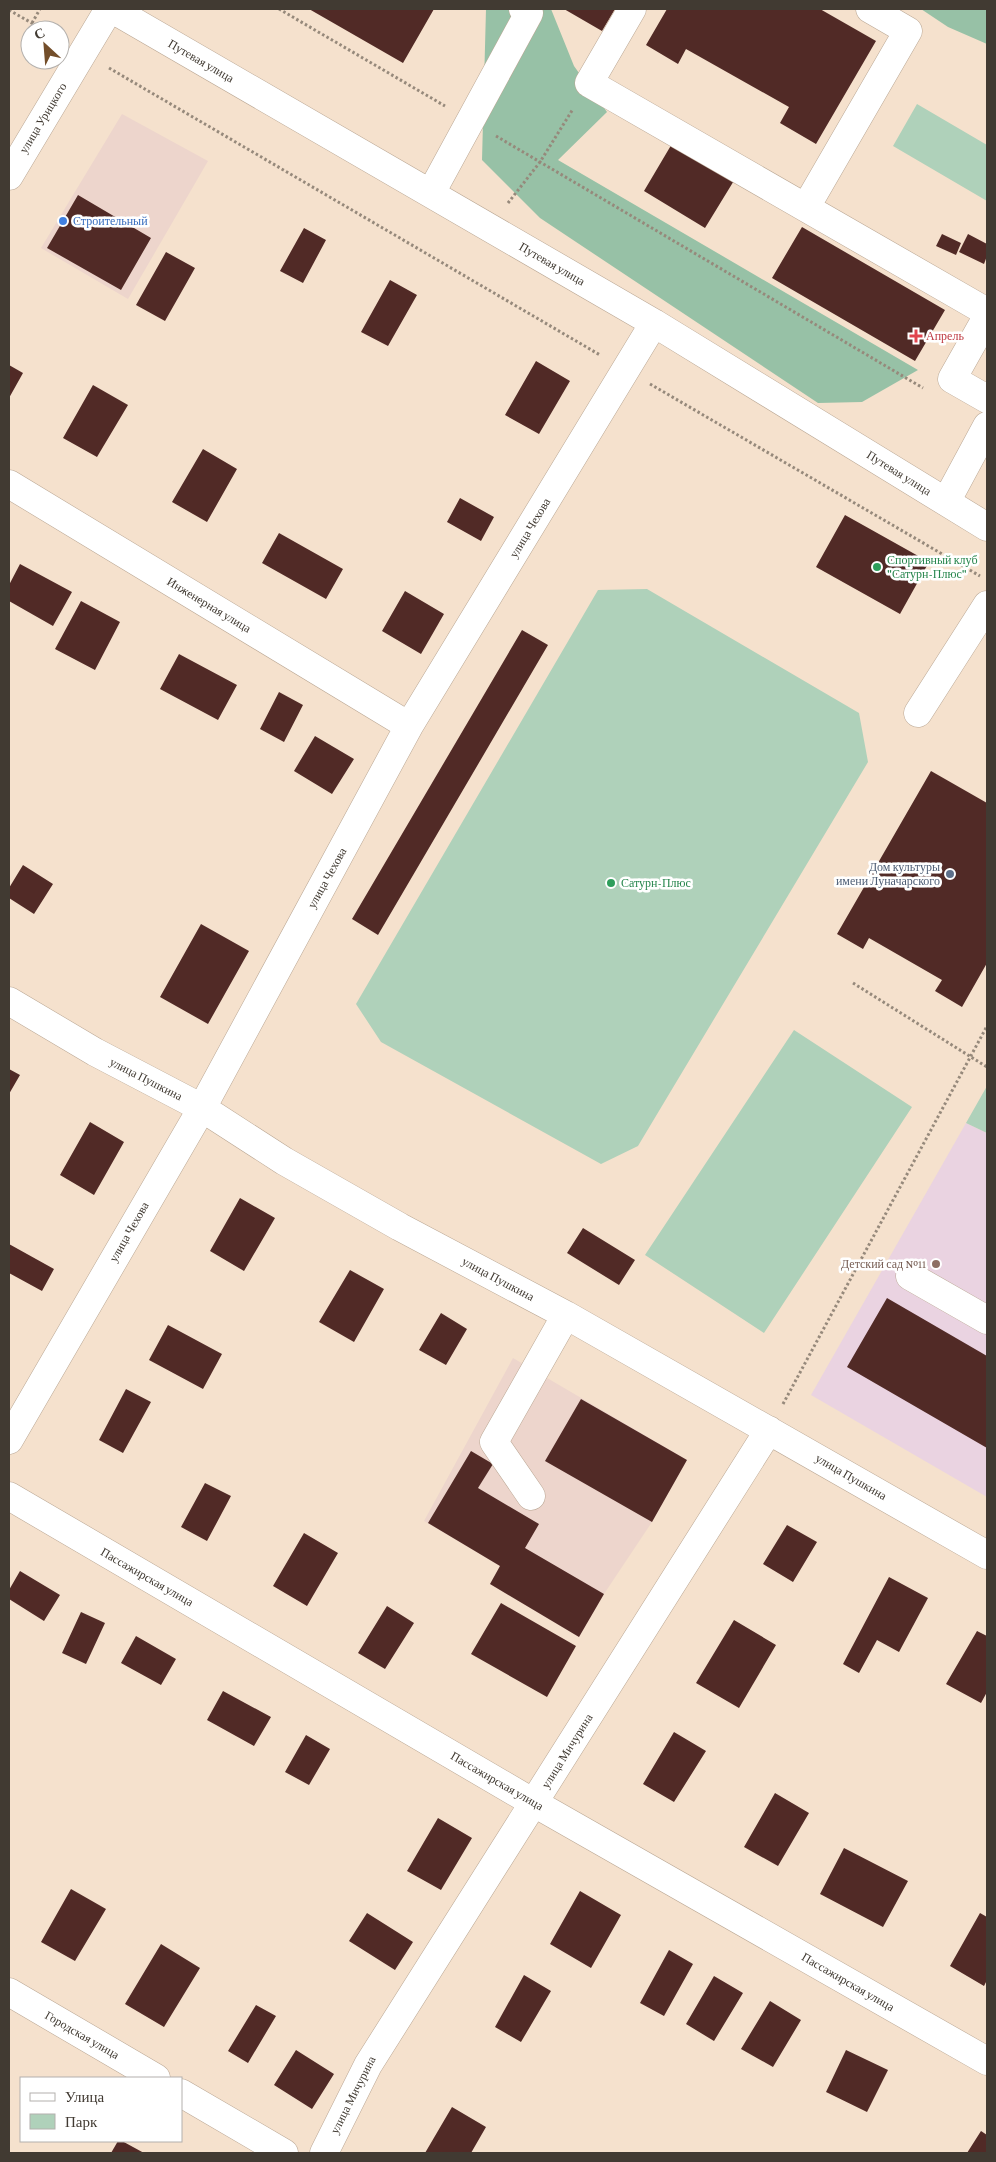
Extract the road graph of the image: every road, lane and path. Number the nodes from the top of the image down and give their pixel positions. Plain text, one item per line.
1 (40, 9) edge
2 (111, 9) edge
3 (279, 9) edge
4 (523, 9) edge
5 (632, 9) edge
6 (870, 9) edge
7 (9, 10) edge
8 (27, 20) edge
9 (34, 20) edge
10 (82, 52) junction
11 (589, 83) junction
12 (472, 121) junction
13 (540, 162) junction
14 (9, 176) edge
15 (431, 194) junction
16 (806, 207) junction
17 (490, 227) junction
18 (987, 312) edge
19 (987, 317) edge
20 (654, 323) junction
21 (627, 371) junction
22 (930, 392) dead end
23 (987, 399) edge
24 (987, 426) edge
25 (9, 484) edge
26 (946, 502) junction
27 (987, 527) edge
28 (987, 580) edge
29 (987, 605) edge
30 (918, 713) dead end
31 (409, 726) junction
32 (853, 983) dead end
33 (9, 1001) edge
34 (987, 1026) edge
35 (971, 1057) junction
36 (987, 1067) edge
37 (202, 1108) junction
38 (910, 1276) dead end
39 (566, 1315) junction
40 (987, 1320) edge
41 (769, 1430) junction
42 (9, 1440) edge
43 (9, 1496) edge
44 (531, 1496) dead end
45 (986, 1552) edge
46 (534, 1803) junction
47 (9, 1992) edge
48 (987, 2061) edge
49 (154, 2077) edge
50 (182, 2094) edge
51 (284, 2153) edge
52 (324, 2153) edge

1 - 9 path
2 - 10 street, улица Урицкого
2 - 15 street, Путевая улица
3 - 12 path
4 - 12 street
5 - 11 street
6 - 16 street
7 - 8 path
10 - 14 street, улица Урицкого
10 - 21 path
11 - 13 path
11 - 16 street
12 - 13 path
12 - 15 street
13 - 17 path
13 - 22 path
15 - 17 street, Путевая улица
16 - 18 street
17 - 20 street, Путевая улица
19 - 23 street
20 - 21 street, улица Чехова
20 - 26 street, Путевая улица
21 - 28 path
21 - 31 street, улица Чехова
24 - 26 street
25 - 31 street, Инженерная улица
26 - 27 street, Путевая улица
29 - 30 street
31 - 37 street, улица Чехова
32 - 35 path
33 - 37 street, улица Пушкина
34 - 35 path
35 - 36 path
35 - 41 path
37 - 39 street, улица Пушкина
37 - 42 street, улица Чехова
38 - 40 street
39 - 41 street, улица Пушкина
39 - 44 street
41 - 45 street, улица Пушкина
41 - 46 street, улица Мичурина
43 - 46 street, Пассажирская улица
46 - 48 street, Пассажирская улица
46 - 52 street, улица Мичурина
47 - 49 street, Городская улица
50 - 51 street

